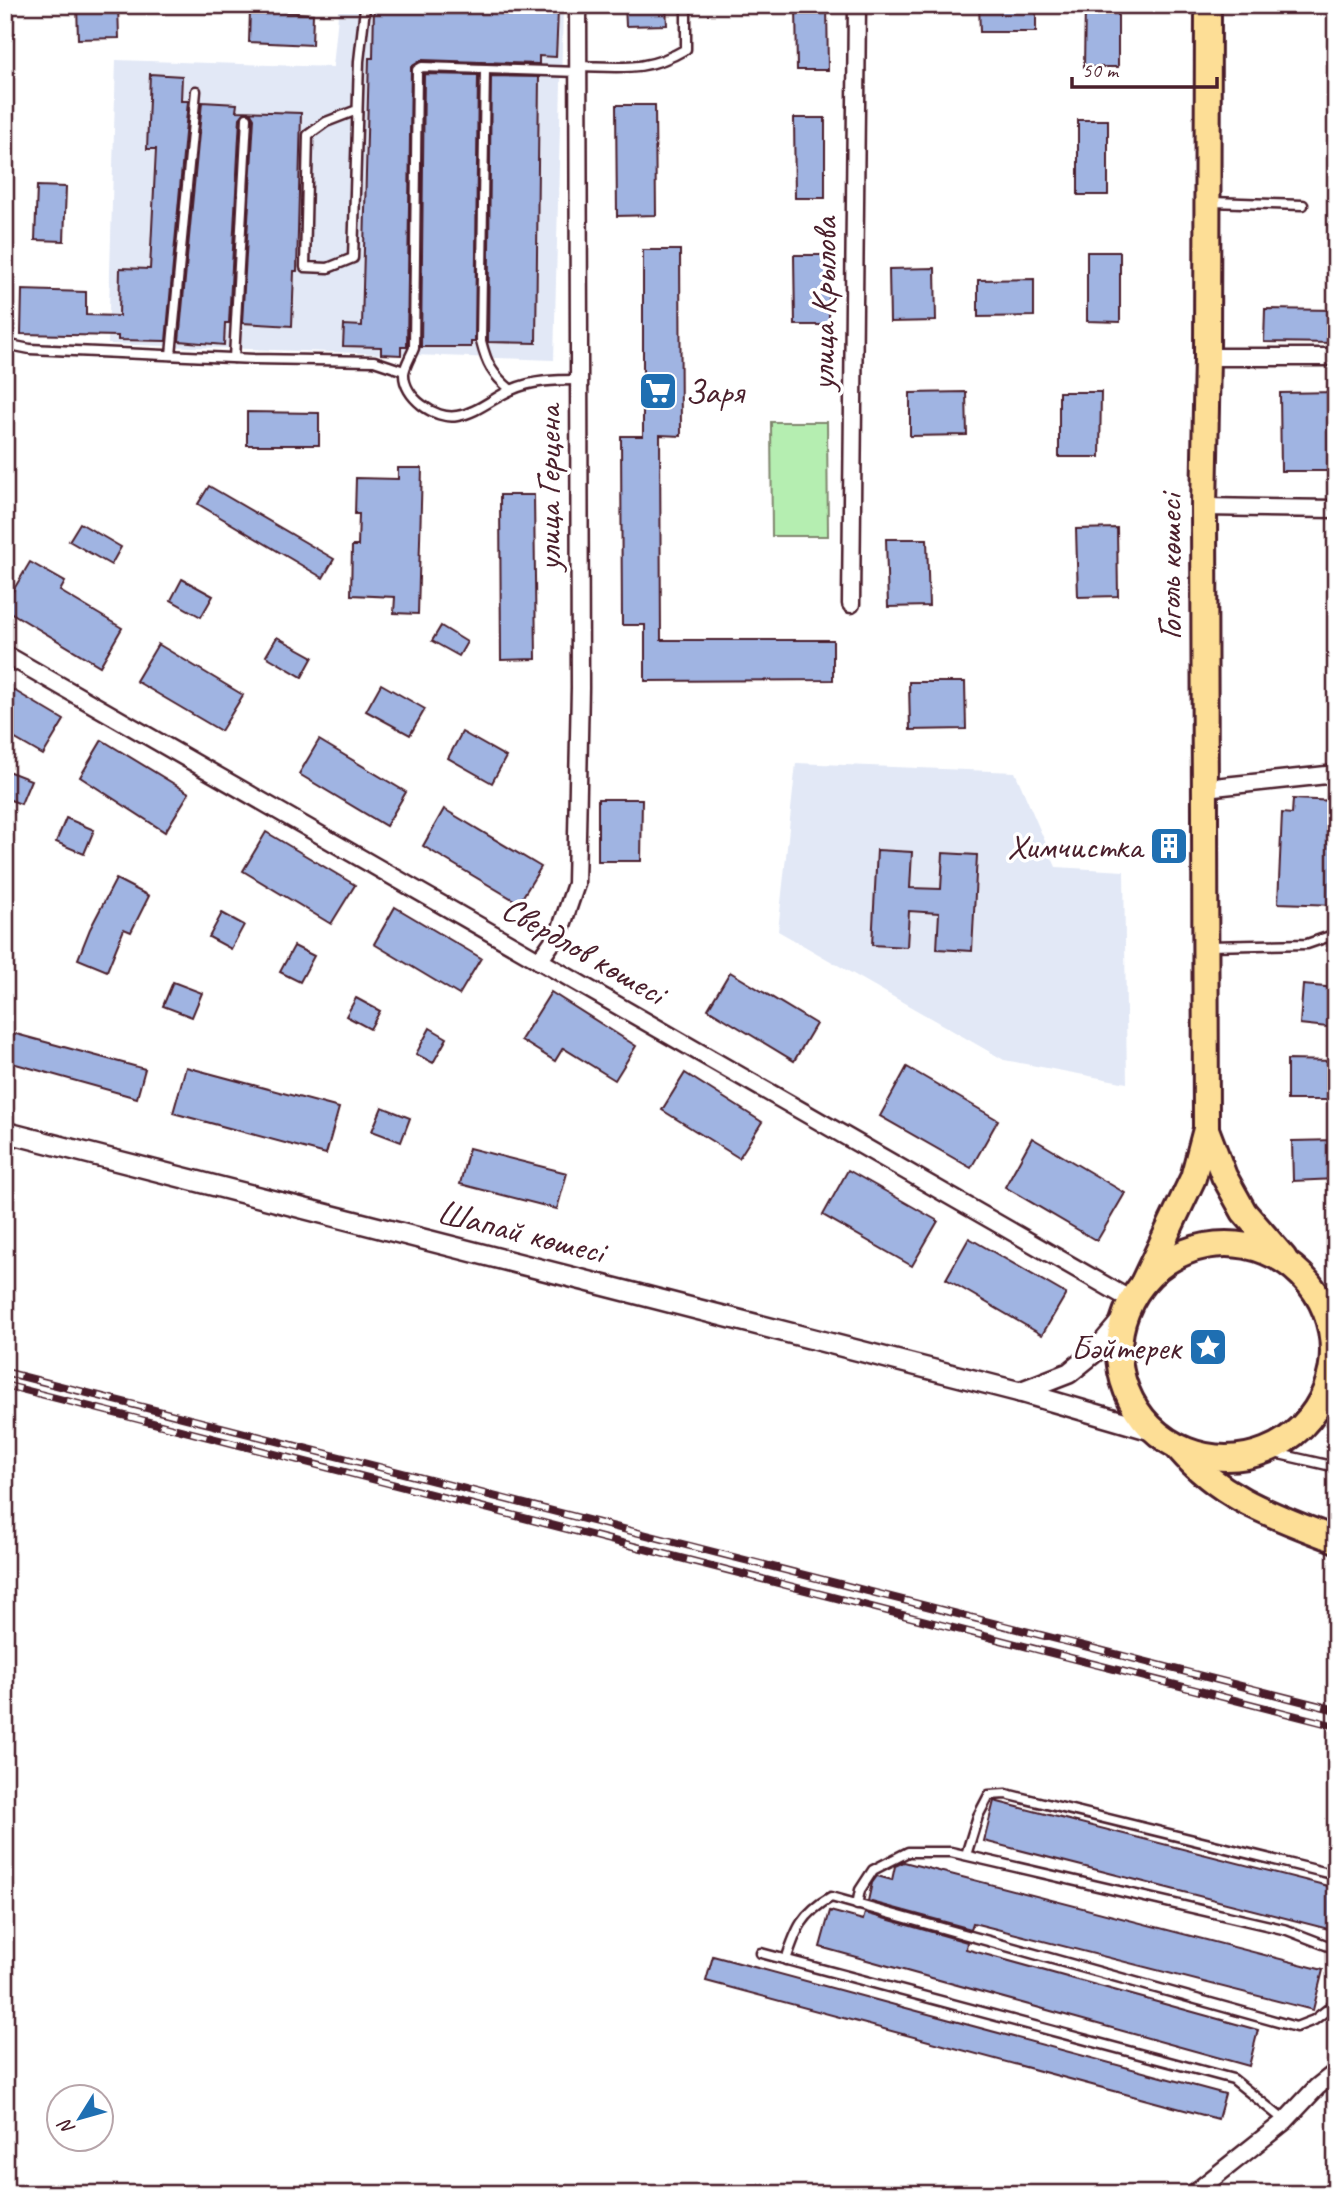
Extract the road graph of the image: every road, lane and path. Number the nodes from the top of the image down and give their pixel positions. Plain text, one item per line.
1 (368, 5) edge
2 (578, 5) edge
3 (686, 5) edge
4 (857, 5) edge
5 (1208, 5) edge
6 (485, 69) junction
7 (579, 69) junction
8 (196, 91) dead end
9 (357, 110) junction
10 (247, 118) dead end
11 (1208, 202) junction
12 (1303, 205) dead end
13 (5, 344) edge
14 (171, 355) junction
15 (1207, 357) junction
16 (1336, 357) edge
17 (234, 358) junction
18 (404, 371) junction
19 (580, 380) junction
20 (511, 390) junction
21 (1204, 507) junction
22 (1336, 509) edge
23 (851, 604) dead end
24 (5, 654) edge
25 (1336, 774) edge
26 (1205, 789) junction
27 (1336, 934) edge
28 (1205, 946) junction
29 (540, 961) junction
30 (1206, 1129) junction
31 (5, 1132) edge
32 (1291, 1266) junction
33 (1133, 1300) junction
34 (1334, 1338) edge
35 (1020, 1392) junction
36 (1154, 1431) junction
37 (1178, 1448) junction
38 (1266, 1451) junction
39 (1336, 1467) edge
40 (1336, 1540) edge
41 (966, 1855) junction
42 (1336, 1875) edge
43 (857, 1905) junction
44 (1336, 1949) edge
45 (761, 1954) dead end
46 (786, 1960) junction
47 (1336, 2003) edge
48 (1336, 2072) edge
49 (1285, 2121) junction
50 (1193, 2194) edge

1 - 9 lane
2 - 7 street, улица Герцена
3 - 7 lane
4 - 23 street, улица Крылова
5 - 11 main road, Гоголь көшесі
6 - 7 lane
6 - 18 lane
6 - 20 lane
7 - 19 street, улица Герцена
8 - 14 lane
9 - 9 lane
10 - 17 lane
11 - 12 lane
11 - 15 main road, Гоголь көшесі
13 - 14 lane
14 - 17 lane
15 - 16 street
15 - 21 main road, Гоголь көшесі
17 - 18 lane
18 - 20 lane
19 - 20 lane
19 - 29 street, улица Герцена
21 - 22 street
21 - 26 main road, Гоголь көшесі
24 - 29 street, Свердлов көшесі
25 - 26 street
26 - 28 main road, Гоголь көшесі
27 - 28 lane
28 - 30 main road, Гоголь көшесі
29 - 33 street, Свердлов көшесі
30 - 32 main road
30 - 33 main road
31 - 35 street, Шапай көшесі
32 - 33 main road
32 - 34 main road
33 - 35 street
33 - 36 main road
34 - 38 main road
35 - 36 street, Шапай көшесі
36 - 37 main road
37 - 38 main road
37 - 40 main road
38 - 39 lane
41 - 42 lane
41 - 43 lane
41 - 44 lane
43 - 46 lane
43 - 47 lane
45 - 46 lane
46 - 49 lane
48 - 49 street
49 - 50 street

